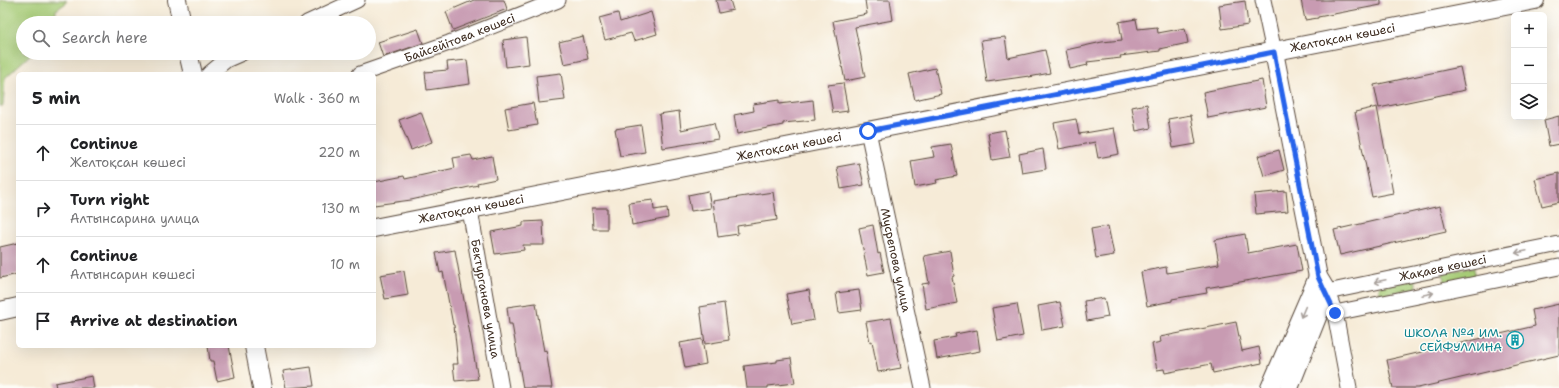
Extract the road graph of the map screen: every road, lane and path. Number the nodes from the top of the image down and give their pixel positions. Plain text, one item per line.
1 (177, 0) edge
2 (357, 0) edge
3 (558, 0) edge
4 (1262, 0) edge
5 (1535, 0) edge
6 (180, 16) edge
7 (322, 16) edge
8 (1274, 52) junction
9 (189, 60) edge
10 (226, 60) edge
11 (192, 72) edge
12 (211, 72) edge
13 (366, 72) edge
14 (868, 131) junction
15 (470, 210) junction
16 (376, 228) edge
17 (1559, 244) edge
18 (1559, 267) edge
19 (1318, 277) junction
20 (1327, 292) junction
21 (16, 307) edge
22 (0, 311) edge
23 (1335, 313) junction
24 (254, 348) edge
25 (262, 388) edge
26 (501, 388) edge
27 (923, 388) edge
28 (1270, 388) edge
29 (1289, 388) edge
30 (1349, 388) edge

1 - 6 street
2 - 7 street
3 - 13 street, Байсейітова көшесі
4 - 8 street
5 - 8 street, Желтоқсан көшесі
8 - 14 street, Желтоқсан көшесі
8 - 19 street
9 - 11 street
10 - 12 street
14 - 15 street, Желтоқсан көшесі
14 - 27 street, Мусрепова улица
15 - 16 street, Желтоқсан көшесі
15 - 26 street, Бектурганова улица
17 -> 20 street, Жақаев көшесі
23 -> 18 street, Жақаев көшесі
19 - 20 street
19 -> 28 street
20 - 23 street
20 - 29 street
21 - 22 street
23 - 30 street
24 - 25 street

